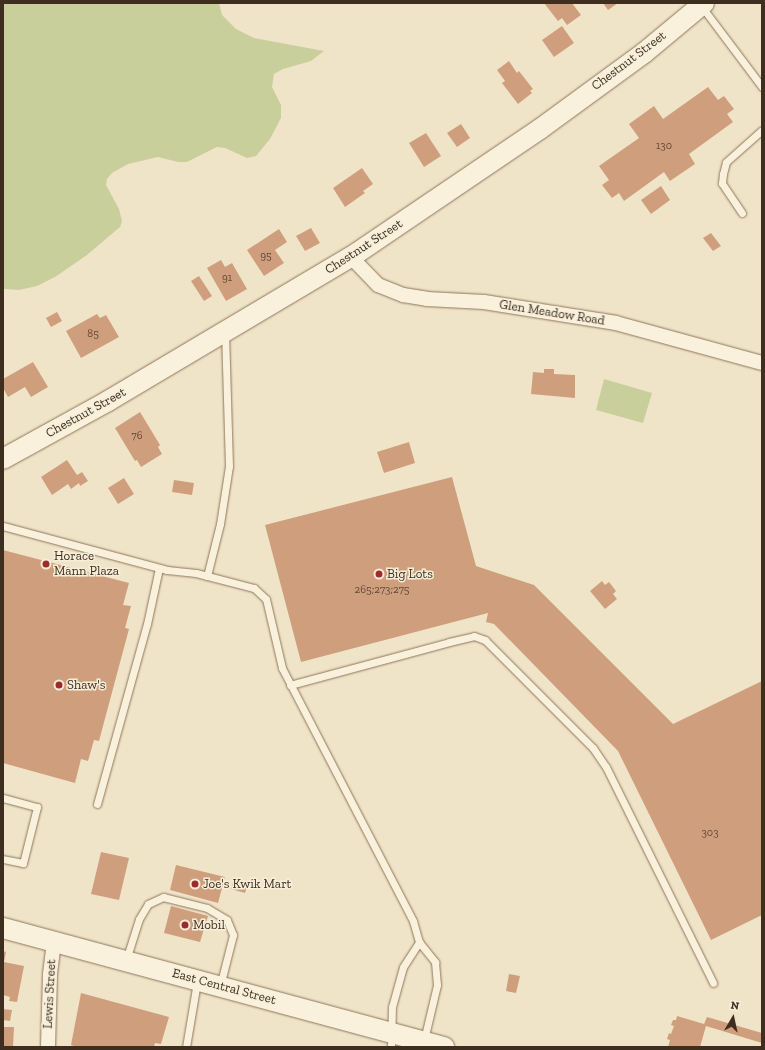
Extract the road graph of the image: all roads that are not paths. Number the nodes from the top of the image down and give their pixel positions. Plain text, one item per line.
1 (702, 4) edge
2 (762, 87) edge
3 (762, 130) edge
4 (742, 213) dead end
5 (351, 257) junction
6 (225, 332) junction
7 (762, 363) edge
8 (3, 459) edge
9 (3, 526) edge
10 (159, 568) junction
11 (207, 576) junction
12 (290, 685) junction
13 (3, 798) edge
14 (97, 804) dead end
15 (3, 859) edge
16 (3, 928) edge
17 (54, 942) junction
18 (418, 942) junction
19 (126, 961) junction
20 (198, 980) junction
21 (713, 983) dead end
22 (220, 986) junction
23 (391, 1040) edge
24 (423, 1044) edge
25 (48, 1047) edge
26 (186, 1047) edge
27 (444, 1047) edge

1 - 2 lane
1 - 5 main road, Chestnut Street
3 - 4 lane
5 - 6 main road, Chestnut Street
5 - 7 street, Glen Meadow Road
6 - 8 main road, Chestnut Street
6 - 11 lane
9 - 10 lane
10 - 11 lane
10 - 14 lane
11 - 12 lane
12 - 18 lane
12 - 21 lane
13 - 15 lane
16 - 17 main road, East Central Street
17 - 19 main road, East Central Street
17 - 25 street, Lewis Street
18 - 23 lane
18 - 24 lane
19 - 20 main road, East Central Street
19 - 22 lane
20 - 22 main road, East Central Street
20 - 26 lane
22 - 23 main road, East Central Street
23 - 24 main road, East Central Street
24 - 27 main road, East Central Street

